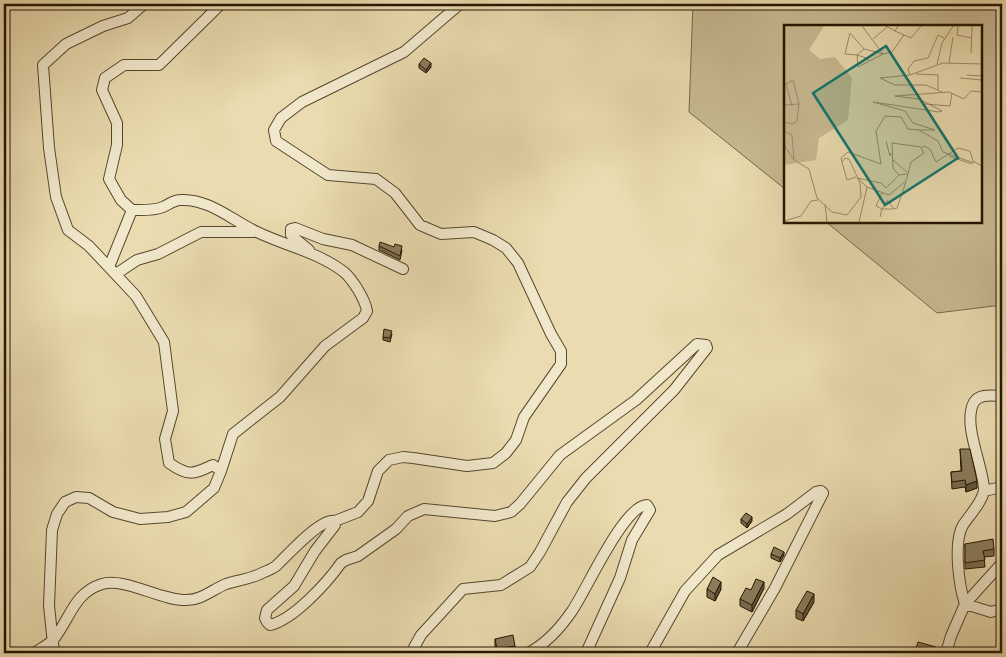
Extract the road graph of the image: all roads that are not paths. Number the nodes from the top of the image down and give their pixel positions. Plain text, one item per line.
1 (144, 4) edge
2 (221, 4) edge
3 (460, 4) edge
4 (132, 210) junction
5 (255, 232) junction
6 (317, 255) junction
7 (403, 269) dead end
8 (112, 270) junction
9 (1002, 396) edge
10 (221, 471) junction
11 (1002, 487) edge
12 (984, 491) junction
13 (334, 521) junction
14 (1002, 563) edge
15 (965, 604) junction
16 (1002, 609) edge
17 (52, 641) junction
18 (34, 653) edge
19 (54, 653) edge
20 (411, 653) edge
21 (528, 653) edge
22 (586, 653) edge
23 (650, 653) edge
24 (737, 653) edge
25 (946, 653) edge

1 - 8 street
2 - 4 street
3 - 13 street
4 - 5 street
4 - 8 street
5 - 6 street
5 - 8 street
6 - 7 street
6 - 10 street
8 - 10 street
9 - 12 street
10 - 17 street
11 - 12 street
12 - 15 street
13 - 17 street
13 - 20 street
14 - 15 street
15 - 16 street
15 - 25 street
17 - 18 street
17 - 19 street
21 - 22 street
23 - 24 street

